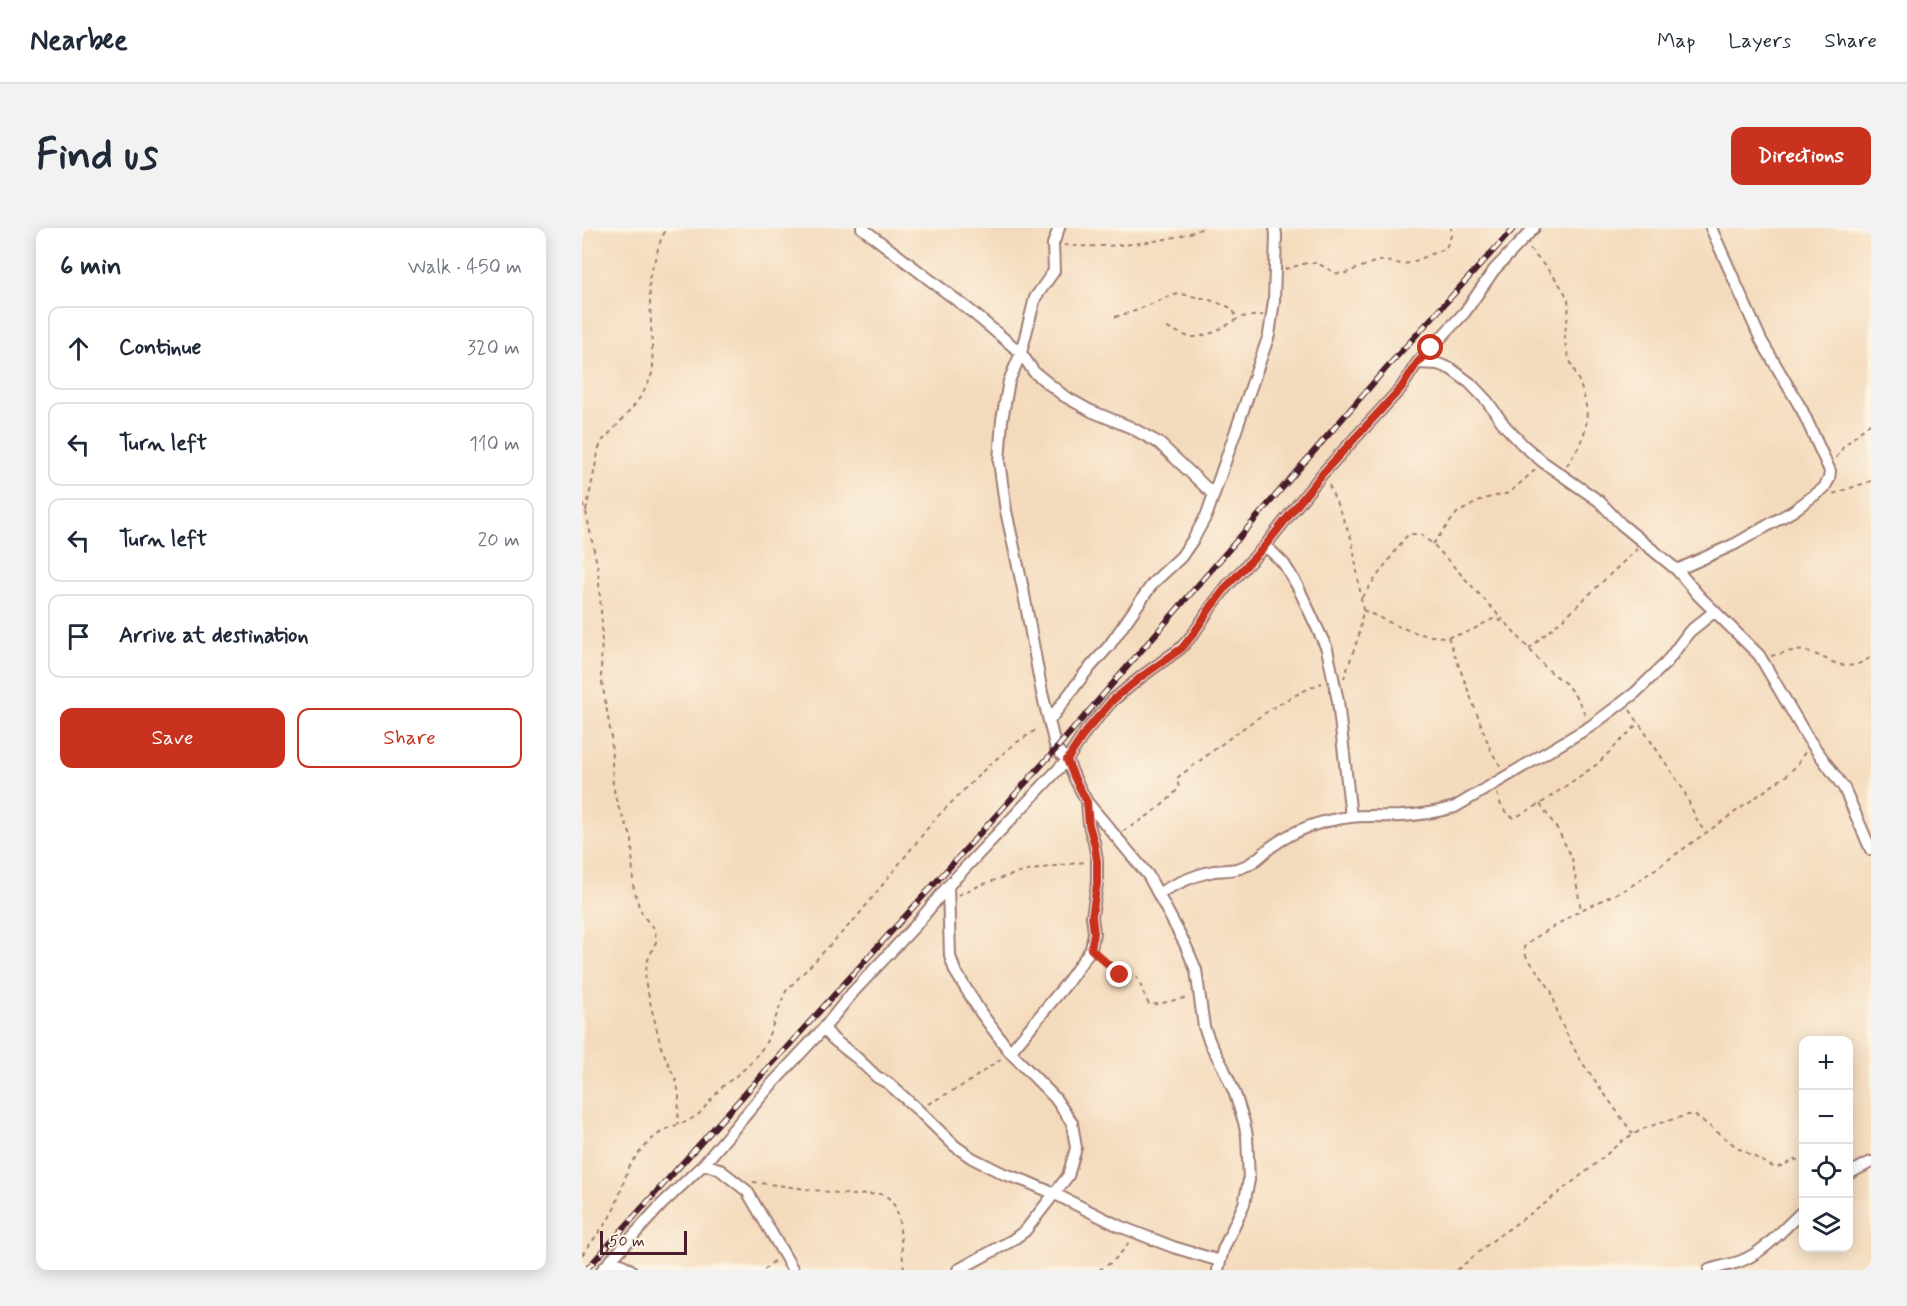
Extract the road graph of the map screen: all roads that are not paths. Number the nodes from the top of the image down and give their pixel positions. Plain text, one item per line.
1 (862, 228) edge
2 (1059, 228) edge
3 (1275, 228) edge
4 (1534, 228) edge
5 (1711, 228) edge
6 (1021, 353) junction
7 (1417, 363) junction
8 (1214, 495) junction
9 (1264, 547) junction
10 (1677, 570) junction
11 (1715, 611) junction
12 (1049, 721) junction
13 (1067, 760) junction
14 (1087, 802) junction
15 (1351, 817) junction
16 (1871, 850) edge
17 (948, 886) junction
18 (1159, 893) junction
19 (824, 1028) junction
20 (1010, 1052) junction
21 (1871, 1162) edge
22 (704, 1164) junction
23 (1853, 1171) edge
24 (1054, 1194) junction
25 (1799, 1214) edge
26 (1219, 1266) edge
27 (605, 1267) edge
28 (631, 1270) edge
29 (793, 1270) edge
30 (958, 1270) edge
31 (1709, 1270) edge

1 - 6 street
2 - 6 street
3 - 8 street
4 - 7 street
5 - 10 street
6 - 8 street
6 - 12 street
7 - 9 street
7 - 10 street
8 - 12 street
9 - 13 street
9 - 15 street
10 - 11 street
11 - 15 street
11 - 16 street
12 - 13 street
13 - 14 street
13 - 17 street
14 - 18 street
14 - 20 street
15 - 18 street
17 - 19 street
17 - 20 street
18 - 26 street
19 - 22 street
19 - 24 street
20 - 24 street
21 - 23 street
22 - 27 street
22 - 29 street
24 - 26 street
24 - 30 street
25 - 31 street
27 - 28 street

